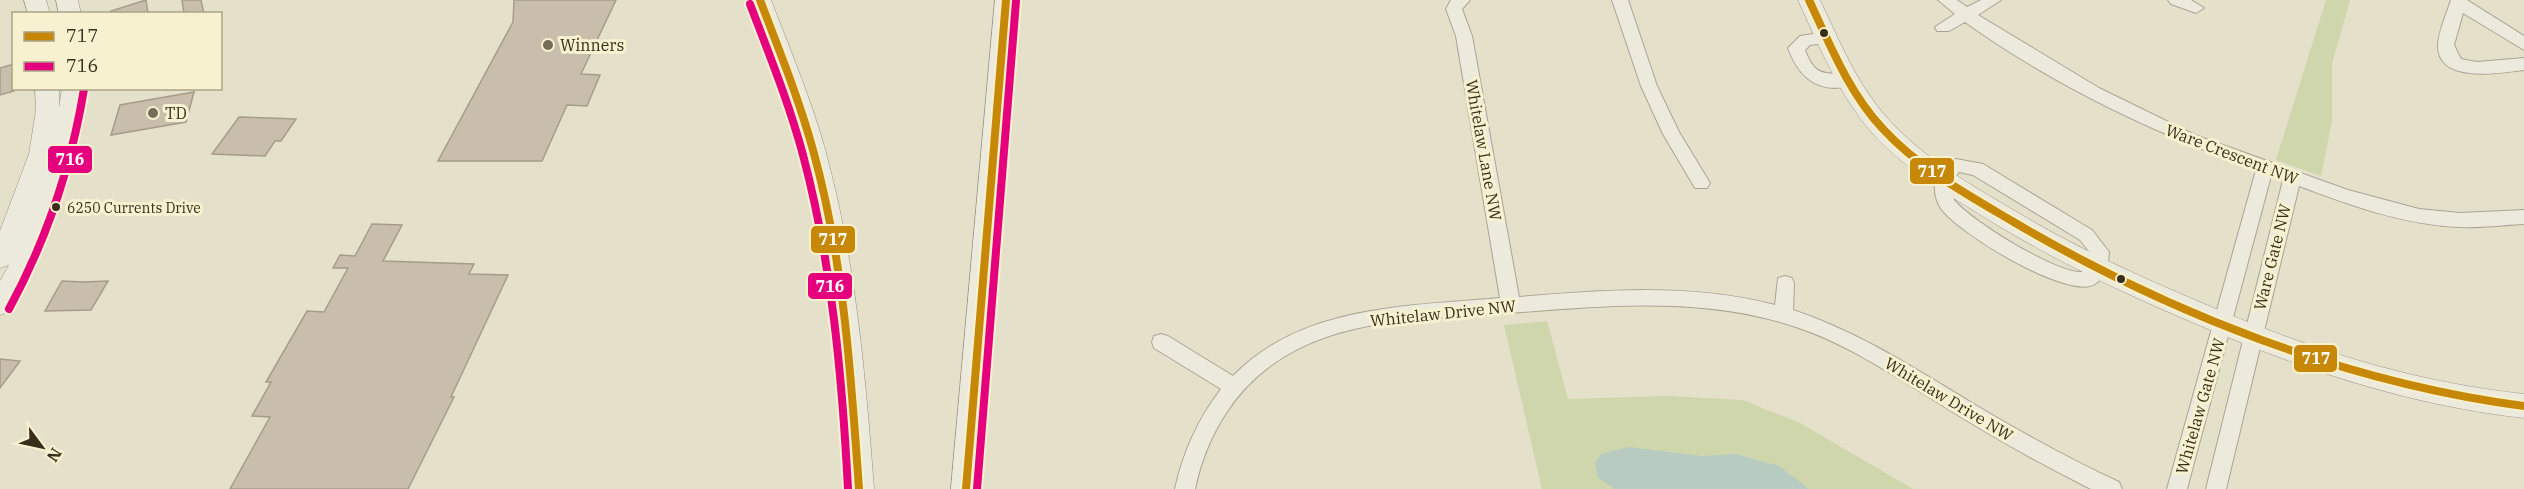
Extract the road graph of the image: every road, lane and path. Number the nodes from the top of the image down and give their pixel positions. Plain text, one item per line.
1 (760, 0) edge
2 (1006, 0) edge
3 (1462, 0) edge
4 (1620, 0) edge
5 (1809, 0) edge
6 (1946, 0) edge
7 (1993, 0) edge
8 (2176, 0) edge
9 (2459, 1) edge
10 (2196, 8) dead end
11 (1964, 14) junction
12 (1943, 27) dead end
13 (1827, 38) junction
14 (2524, 44) edge
15 (2524, 64) edge
16 (1847, 81) junction
17 (47, 90) edge
18 (74, 90) edge
19 (2265, 167) junction
20 (2292, 177) junction
21 (1701, 183) dead end
22 (2524, 217) edge
23 (0, 258) edge
24 (1785, 283) dead end
25 (0, 304) edge
26 (1511, 306) junction
27 (1784, 315) junction
28 (2223, 324) junction
29 (2253, 337) junction
30 (1161, 342) dead end
31 (1235, 388) junction
32 (2524, 406) edge
33 (859, 489) edge
34 (966, 489) edge
35 (1185, 489) edge
36 (2112, 489) edge
37 (2177, 489) edge
38 (2216, 489) edge

1 - 33 street
2 - 34 street
3 - 26 street, Whitelaw Lane NW
4 - 21 street
5 - 13 street
6 - 11 street, Ware Crescent NW
7 - 11 street
8 - 10 street
9 - 14 street
9 - 15 street
11 - 12 street
11 - 19 street, Ware Crescent NW
13 - 16 street
13 - 16 street
16 - 28 street
17 - 23 street
18 - 25 street
19 - 20 street, Ware Crescent NW
19 - 28 street, Ware Gate NW
20 - 22 street, Ware Crescent NW
20 - 29 street, Ware Gate NW
24 - 27 street
26 - 27 street, Whitelaw Drive NW
26 - 31 street, Whitelaw Drive NW
27 - 36 street, Whitelaw Drive NW
28 - 29 street
28 - 37 street, Whitelaw Gate NW
29 - 32 street
29 - 38 street, Whitelaw Gate NW
30 - 31 street
31 - 35 street, Whitelaw Drive NW

